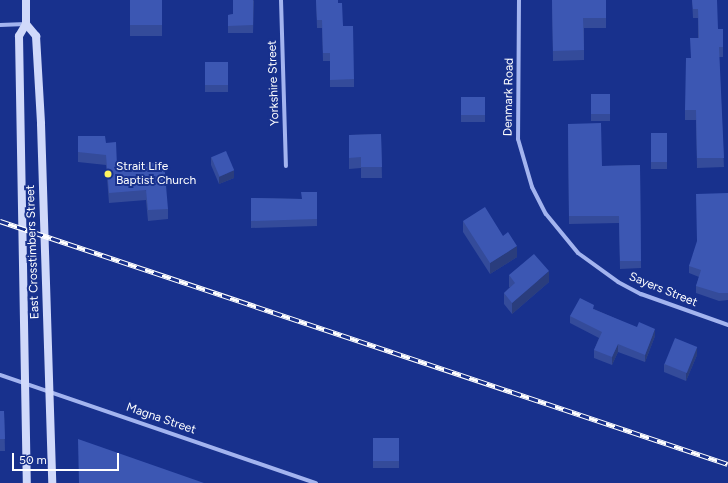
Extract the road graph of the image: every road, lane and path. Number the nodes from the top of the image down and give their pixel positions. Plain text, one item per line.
1 (26, 0) edge
2 (282, 0) edge
3 (519, 0) edge
4 (26, 24) junction
5 (0, 25) edge
6 (286, 166) dead end
7 (576, 250) joint
8 (728, 325) edge
9 (0, 375) edge
10 (26, 384) junction
11 (49, 392) junction
12 (28, 483) edge
13 (52, 483) edge
14 (316, 483) edge

1 - 4 main road, East Crosstimbers Street
2 - 6 street, Yorkshire Street
3 - 7 street, Denmark Road
4 - 5 street
4 - 10 main road, East Crosstimbers Street
4 - 11 main road, East Crosstimbers Street
7 - 8 street, Sayers Street
9 - 10 street, Magna Street
10 - 11 street, Magna Street
10 - 12 main road, East Crosstimbers Street
11 - 13 main road, East Crosstimbers Street
11 - 14 street, Magna Street

